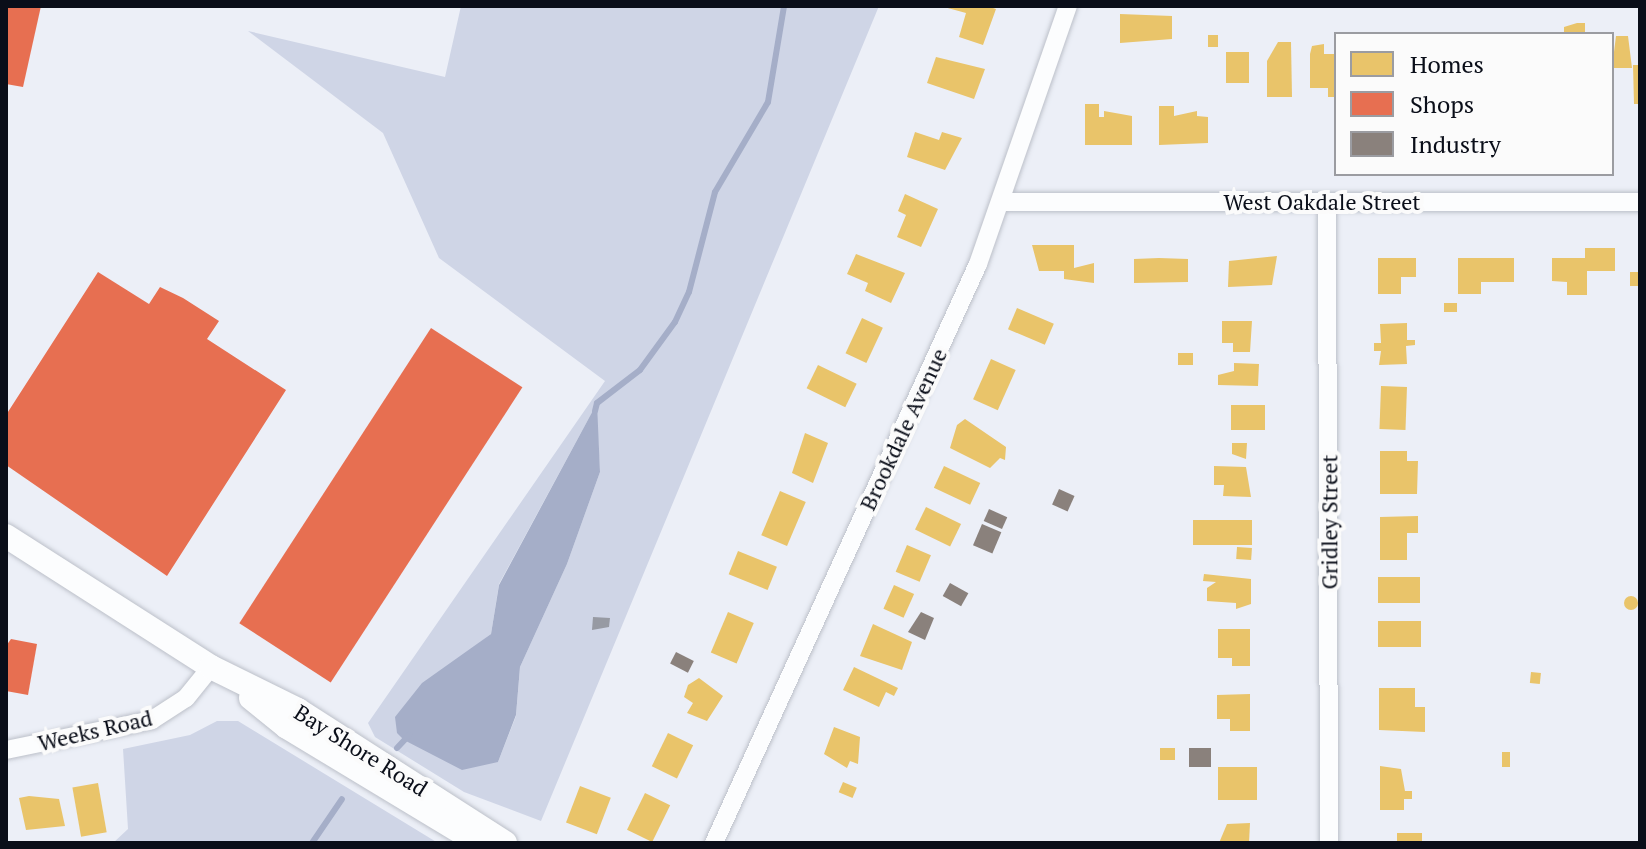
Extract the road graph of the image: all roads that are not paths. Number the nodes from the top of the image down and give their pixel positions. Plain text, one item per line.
1 (1068, 6) edge
2 (1004, 202) junction
3 (1327, 202) junction
4 (1640, 202) edge
5 (6, 536) edge
6 (211, 667) junction
7 (6, 750) edge
8 (479, 843) edge
9 (505, 843) edge
10 (714, 843) edge
11 (1329, 843) edge

1 - 2 street, Brookdale Avenue
2 - 3 street, West Oakdale Street
2 - 10 street, Brookdale Avenue
3 - 4 street, West Oakdale Street
3 - 11 street, Gridley Street
5 - 6 main road, Bay Shore Road
6 - 7 street, Weeks Road
6 - 8 main road, Bay Shore Road
6 - 9 main road, Bay Shore Road

